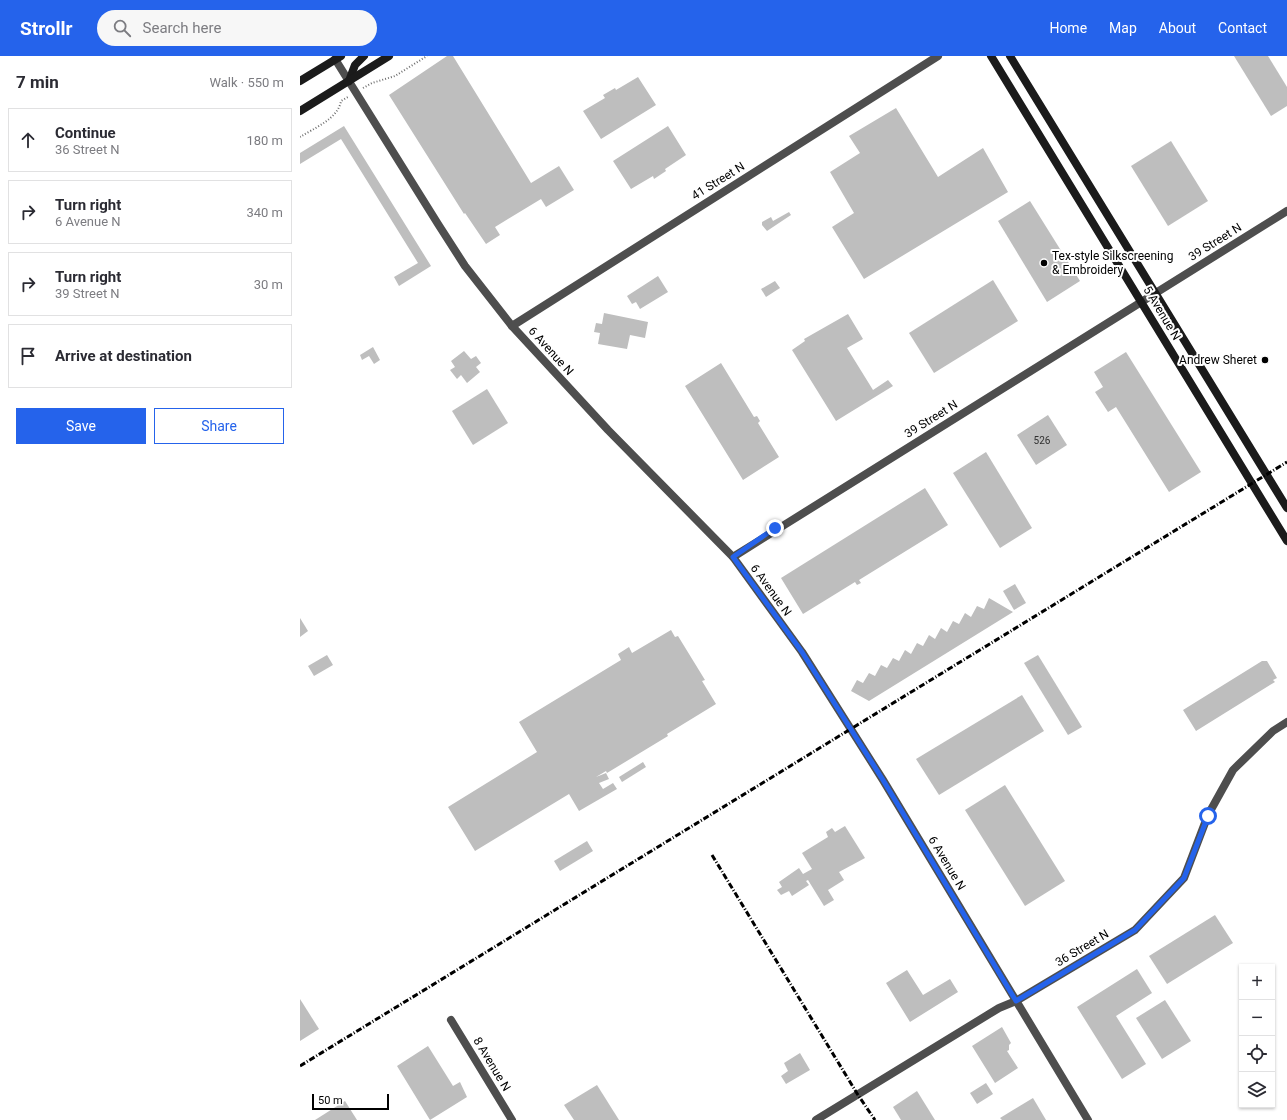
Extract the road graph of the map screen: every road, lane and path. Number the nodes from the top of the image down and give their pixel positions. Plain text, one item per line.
1 (364, 56) edge
2 (389, 56) edge
3 (938, 56) edge
4 (991, 56) edge
5 (1010, 56) edge
6 (338, 58) edge
7 (300, 81) edge
8 (349, 81) junction
9 (300, 111) edge
10 (1287, 211) edge
11 (1156, 293) junction
12 (1141, 302) junction
13 (512, 326) junction
14 (1287, 508) edge
15 (1287, 542) edge
16 (733, 557) junction
17 (1287, 722) edge
18 (1016, 1001) junction
19 (451, 1020) dead end
20 (512, 1120) edge
21 (816, 1120) edge
22 (1088, 1120) edge

1 - 8 main road
2 - 8 main road
3 - 13 street, 41 Street N
4 - 12 main road, 5 Avenue N
5 - 11 main road, 5 Avenue N
6 - 7 main road
6 - 8 street, 6 Avenue N
8 - 9 main road
8 - 13 street, 6 Avenue N
10 - 11 street, 39 Street N
11 - 12 street, 39 Street N
11 - 14 main road, 5 Avenue N
12 - 15 main road, 5 Avenue N
12 - 16 street, 39 Street N
13 - 16 street, 6 Avenue N
16 - 18 street, 6 Avenue N
17 - 18 street, 36 Street N
18 - 21 street, 36 Street N
18 - 22 street, 6 Avenue N
19 - 20 street, 8 Avenue N

